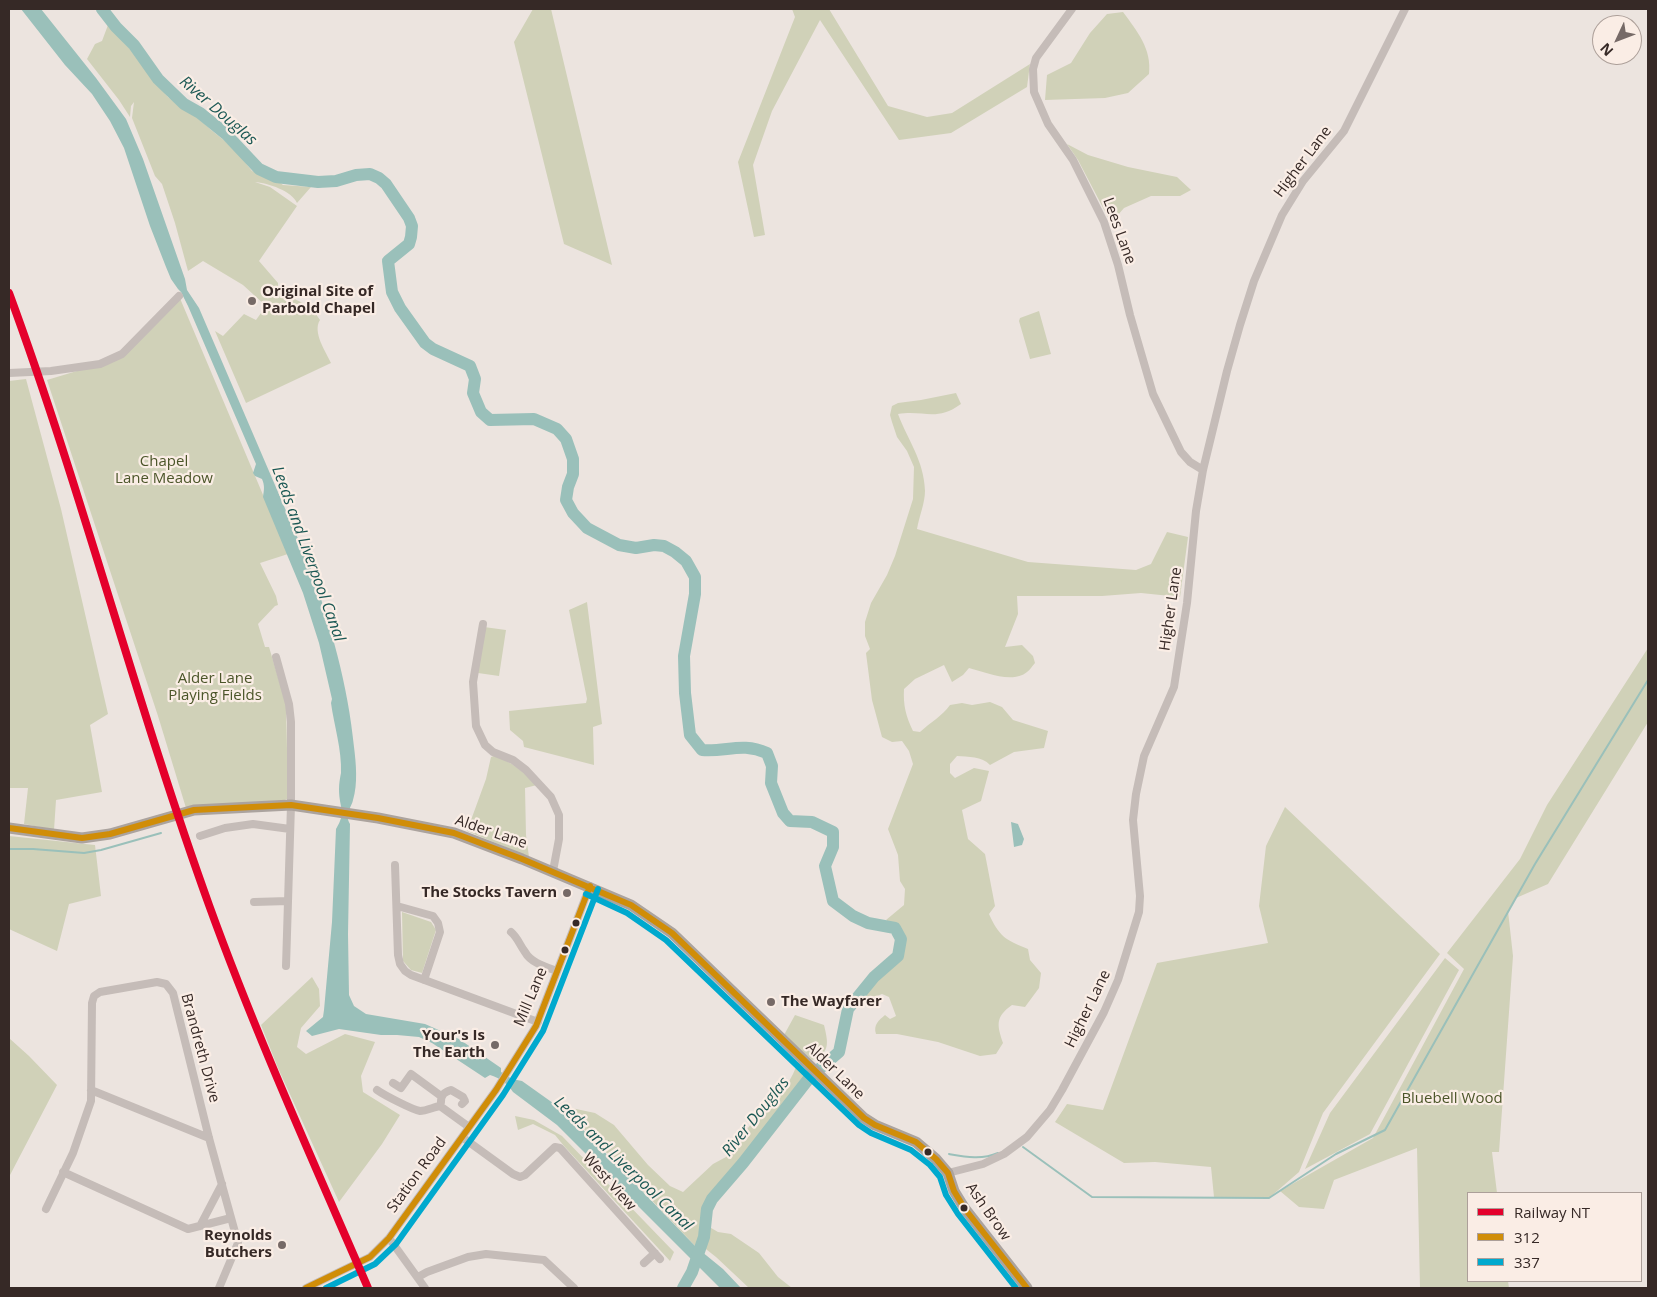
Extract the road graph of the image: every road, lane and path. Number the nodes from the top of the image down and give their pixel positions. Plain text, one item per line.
1 (1072, 9) edge
2 (1405, 9) edge
3 (179, 296) dead end
4 (9, 373) edge
5 (1202, 470) junction
6 (483, 624) dead end
7 (276, 657) dead end
8 (291, 805) junction
9 (9, 828) edge
10 (290, 829) junction
11 (200, 836) dead end
12 (394, 865) dead end
13 (553, 871) junction
14 (590, 886) junction
15 (288, 901) junction
16 (252, 902) dead end
17 (397, 906) junction
18 (511, 932) dead end
19 (518, 938) junction
20 (511, 944) dead end
21 (286, 966) dead end
22 (557, 971) junction
23 (424, 980) junction
24 (538, 1022) junction
25 (393, 1083) dead end
26 (498, 1087) joint
27 (92, 1090) junction
28 (377, 1090) dead end
29 (441, 1096) junction
30 (462, 1104) dead end
31 (440, 1106) junction
32 (875, 1125) joint
33 (469, 1127) junction
34 (462, 1136) junction
35 (209, 1138) junction
36 (63, 1172) junction
37 (948, 1173) junction
38 (222, 1184) junction
39 (46, 1209) dead end
40 (231, 1218) junction
41 (200, 1226) junction
42 (389, 1238) junction
43 (644, 1263) dead end
44 (418, 1277) junction
45 (219, 1288) edge
46 (306, 1288) edge
47 (425, 1288) edge
48 (574, 1288) edge
49 (1026, 1288) edge

1 - 5 street, Lees Lane
2 - 5 street, Higher Lane
3 - 4 street
5 - 37 street, Higher Lane
6 - 13 street
7 - 8 street
8 - 9 highway, Alder Lane
8 - 10 street
8 - 13 highway, Alder Lane
10 - 11 street
10 - 15 street
12 - 17 street
13 - 14 highway, Alder Lane
14 - 22 street, Mill Lane
14 - 32 highway, Alder Lane
15 - 16 street
15 - 21 street
17 - 23 street
17 - 23 street
18 - 19 street
19 - 20 street
19 - 22 street
22 - 24 street, Mill Lane
23 - 24 street
24 - 26 street, Mill Lane
25 - 29 street
26 - 33 street, Station Road
27 - 35 street
27 - 35 street, Brandreth Drive
27 - 36 street, Brandreth Drive
28 - 31 street
29 - 30 street
29 - 31 street
31 - 33 street
32 - 37 highway, Ash Brow
33 - 34 street, Station Road
34 - 42 street, Station Road
34 - 43 street, West View
35 - 38 street, Brandreth Drive
36 - 39 street, Brandreth Drive
36 - 41 street
37 - 49 highway, Ash Brow
38 - 40 street, Brandreth Drive
38 - 41 street
40 - 41 street
40 - 45 street, Brandreth Drive
42 - 44 street
42 - 46 street, Station Road
44 - 47 street
44 - 48 street

